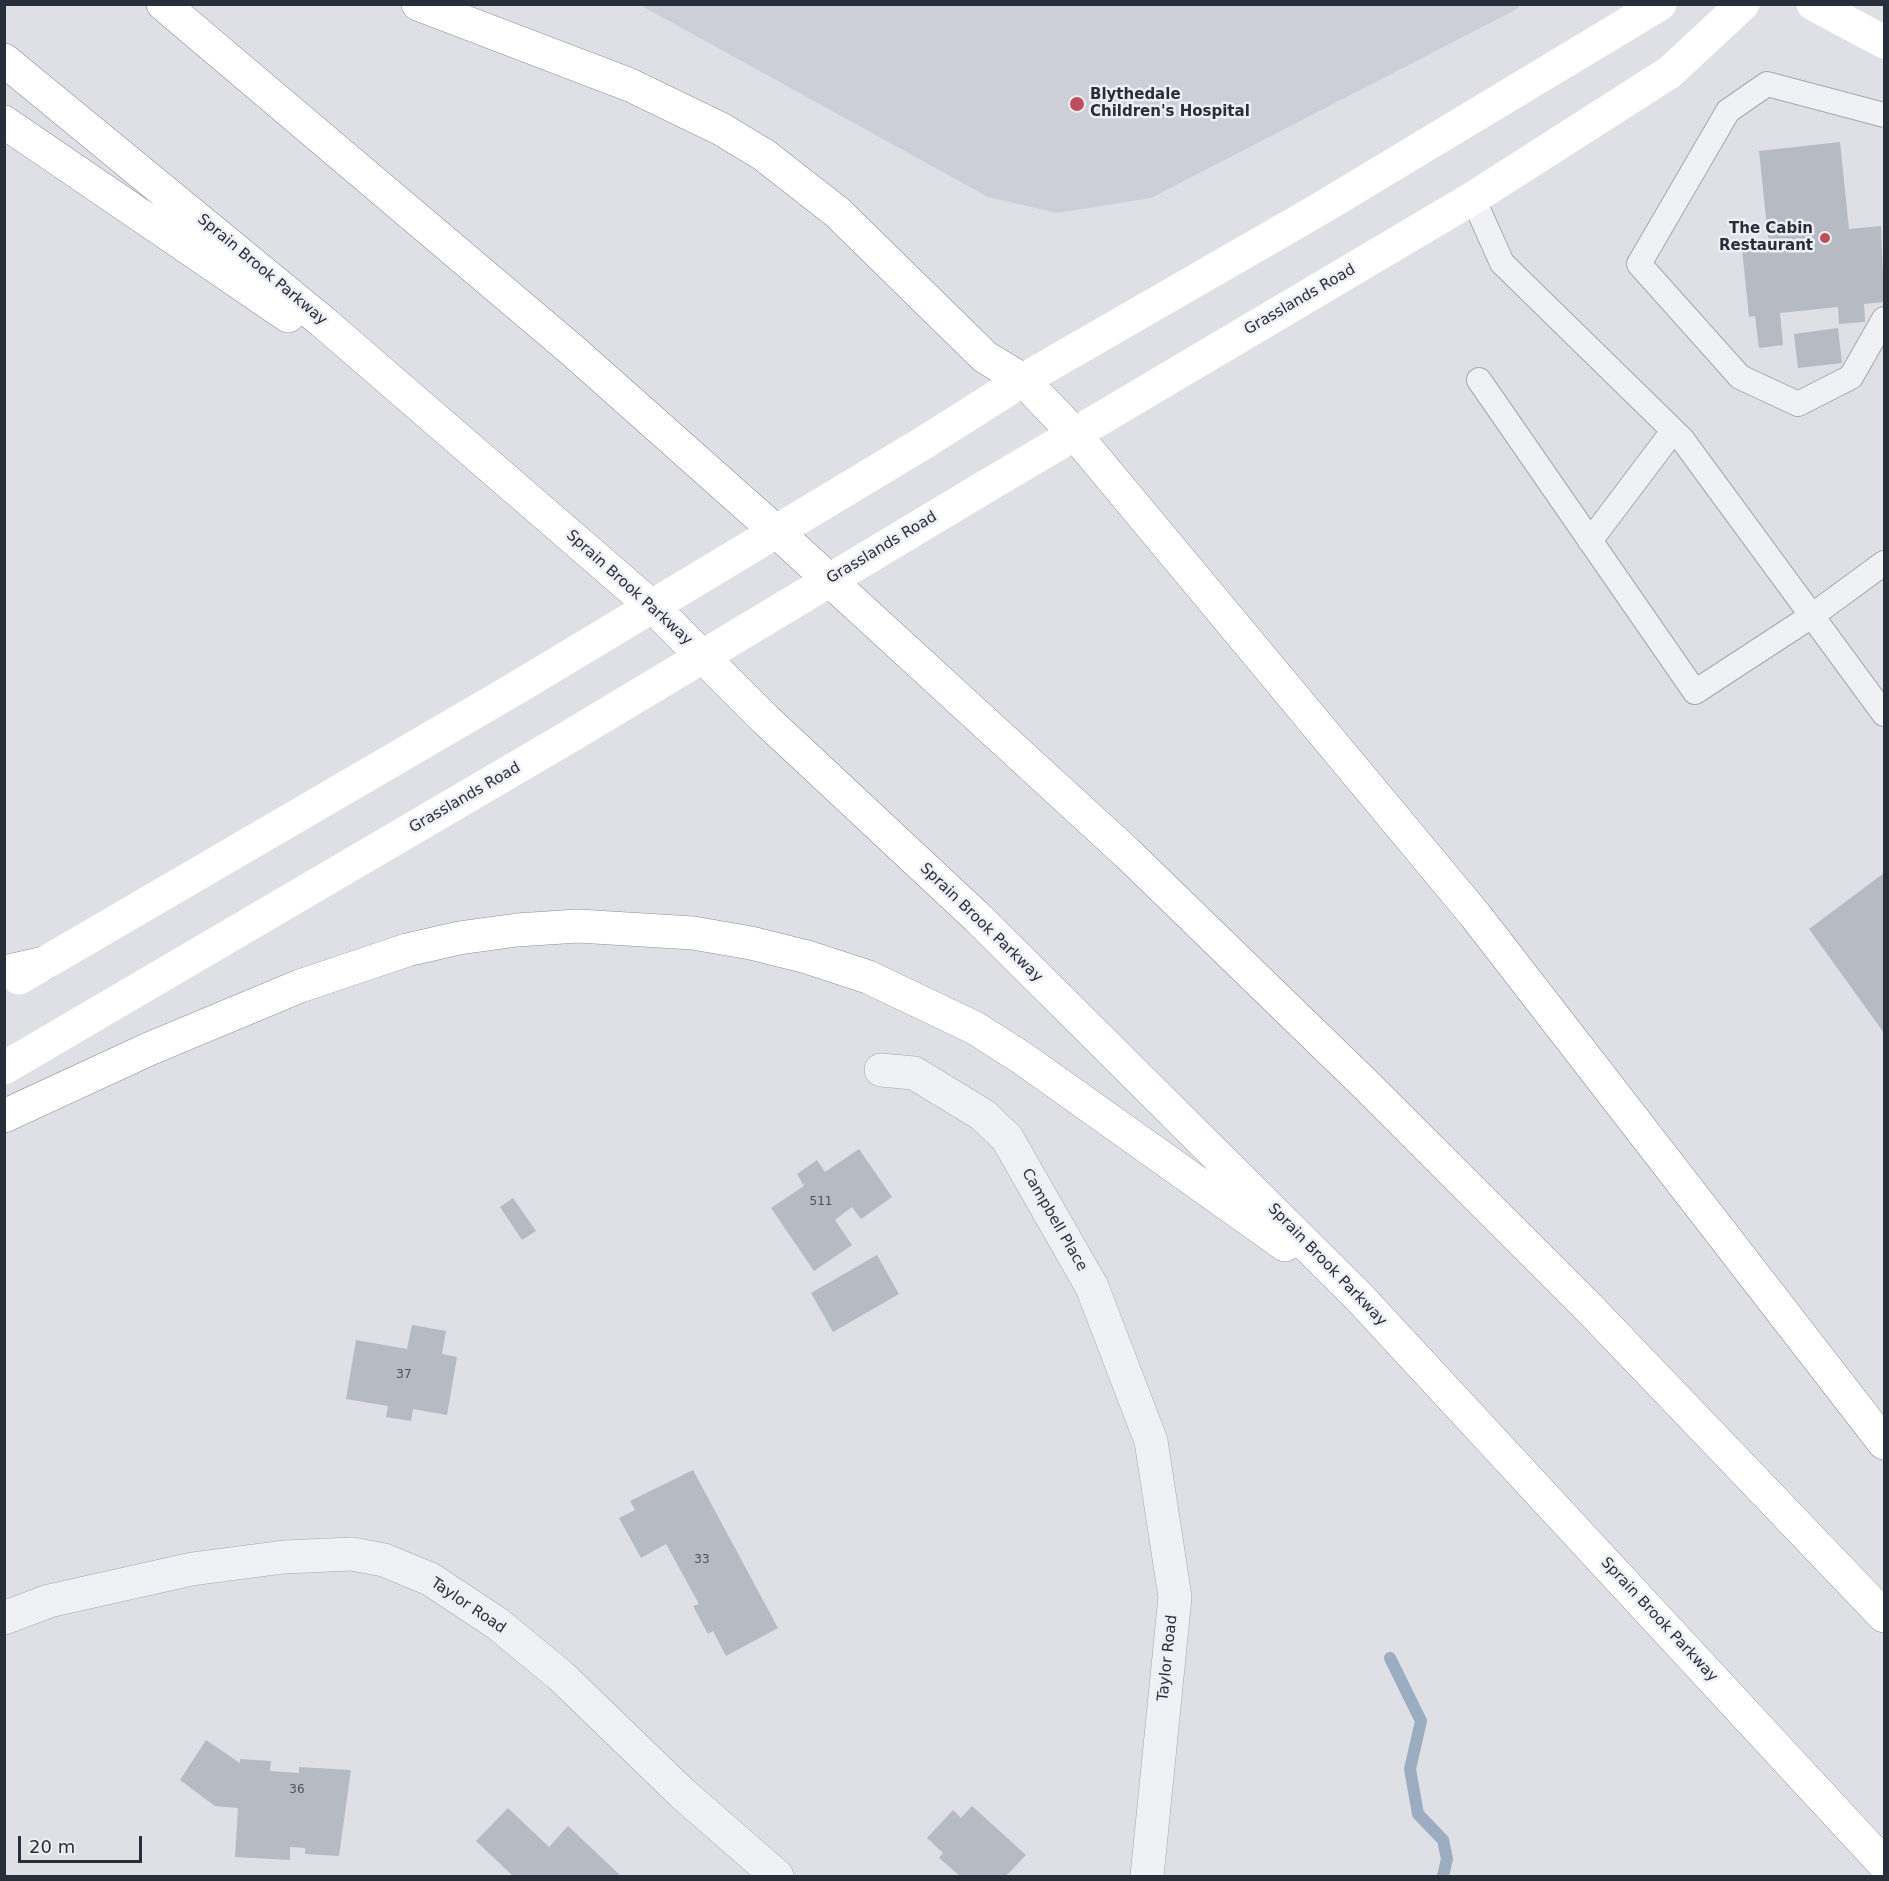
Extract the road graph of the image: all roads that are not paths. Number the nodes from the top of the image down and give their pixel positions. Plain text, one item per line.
1 (163, 4) edge
2 (418, 4) edge
3 (1660, 4) edge
4 (1743, 4) edge
5 (1813, 4) edge
6 (1884, 42) edge
7 (4, 60) edge
8 (1884, 116) edge
9 (4, 122) edge
10 (1473, 198) junction
11 (1884, 319) edge
12 (1023, 380) junction
13 (1479, 380) dead end
14 (438, 420) junction
15 (1673, 431) junction
16 (1074, 433) junction
17 (1590, 541) junction
18 (1884, 563) edge
19 (1813, 615) junction
20 (1884, 714) edge
21 (44, 963) junction
22 (4, 972) edge
23 (4, 986) edge
24 (4, 1068) edge
25 (881, 1070) dead end
26 (4, 1116) edge
27 (1359, 1297) junction
28 (1151, 1441) joint
29 (1884, 1443) edge
30 (1884, 1617) edge
31 (4, 1618) edge
32 (1884, 1864) edge
33 (777, 1876) edge
34 (1147, 1876) edge

1 - 30 main road
2 - 12 main road
3 - 12 main road
4 - 10 main road, Grasslands Road
5 - 6 main road
7 - 14 main road, Sprain Brook Parkway
8 - 11 lane
9 - 14 main road
10 - 15 lane
10 - 16 main road, Grasslands Road
12 - 16 main road
12 - 21 main road, bridge
13 - 17 lane
14 - 27 main road, Sprain Brook Parkway
15 - 17 lane
15 - 19 lane
16 - 24 main road, Grasslands Road, bridge
16 - 29 main road
17 - 19 lane
18 - 19 lane
19 - 20 lane
21 - 22 main road
21 - 23 main road
25 - 28 street, Campbell Place
26 - 27 main road
27 - 32 main road, Sprain Brook Parkway
28 - 34 street, Taylor Road
31 - 33 street, Taylor Road

